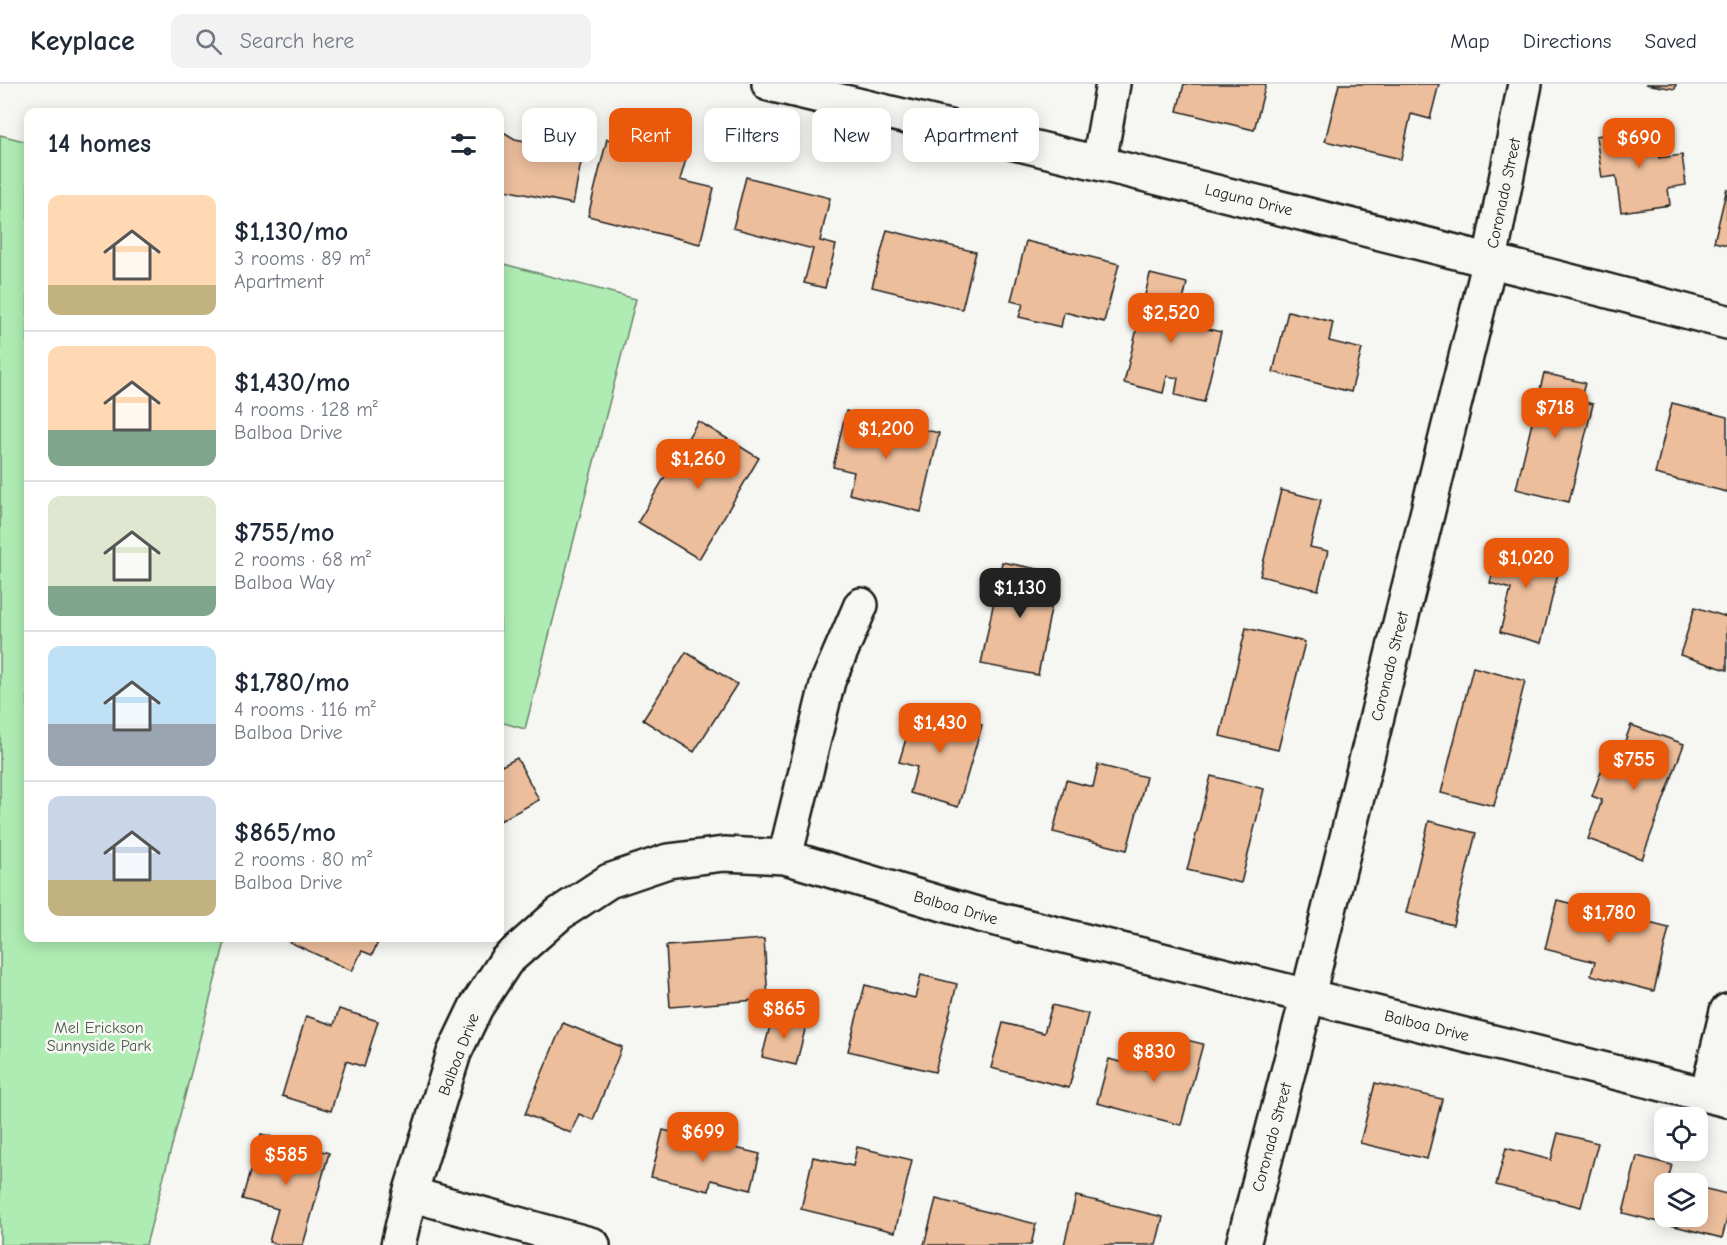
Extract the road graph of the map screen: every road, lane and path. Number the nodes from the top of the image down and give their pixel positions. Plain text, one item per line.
1 (769, 84) edge
2 (1113, 84) edge
3 (1525, 84) edge
4 (1099, 162) junction
5 (1490, 260) junction
6 (1727, 322) edge
7 (861, 605) dead end
8 (785, 857) junction
9 (1308, 995) junction
10 (1727, 1011) edge
11 (1717, 1097) edge
12 (410, 1194) junction
13 (398, 1245) edge
14 (593, 1245) edge
15 (1243, 1245) edge

1 - 4 street, Laguna Drive
2 - 4 street
3 - 5 street, Coronado Street
4 - 5 street, Laguna Drive
5 - 6 street, Laguna Drive
5 - 9 street, Coronado Street
7 - 8 street
8 - 9 street, Balboa Drive
8 - 12 street, Balboa Drive
9 - 11 street, Balboa Drive
9 - 15 street, Coronado Street
10 - 11 street
12 - 13 street, Balboa Drive
12 - 14 street

